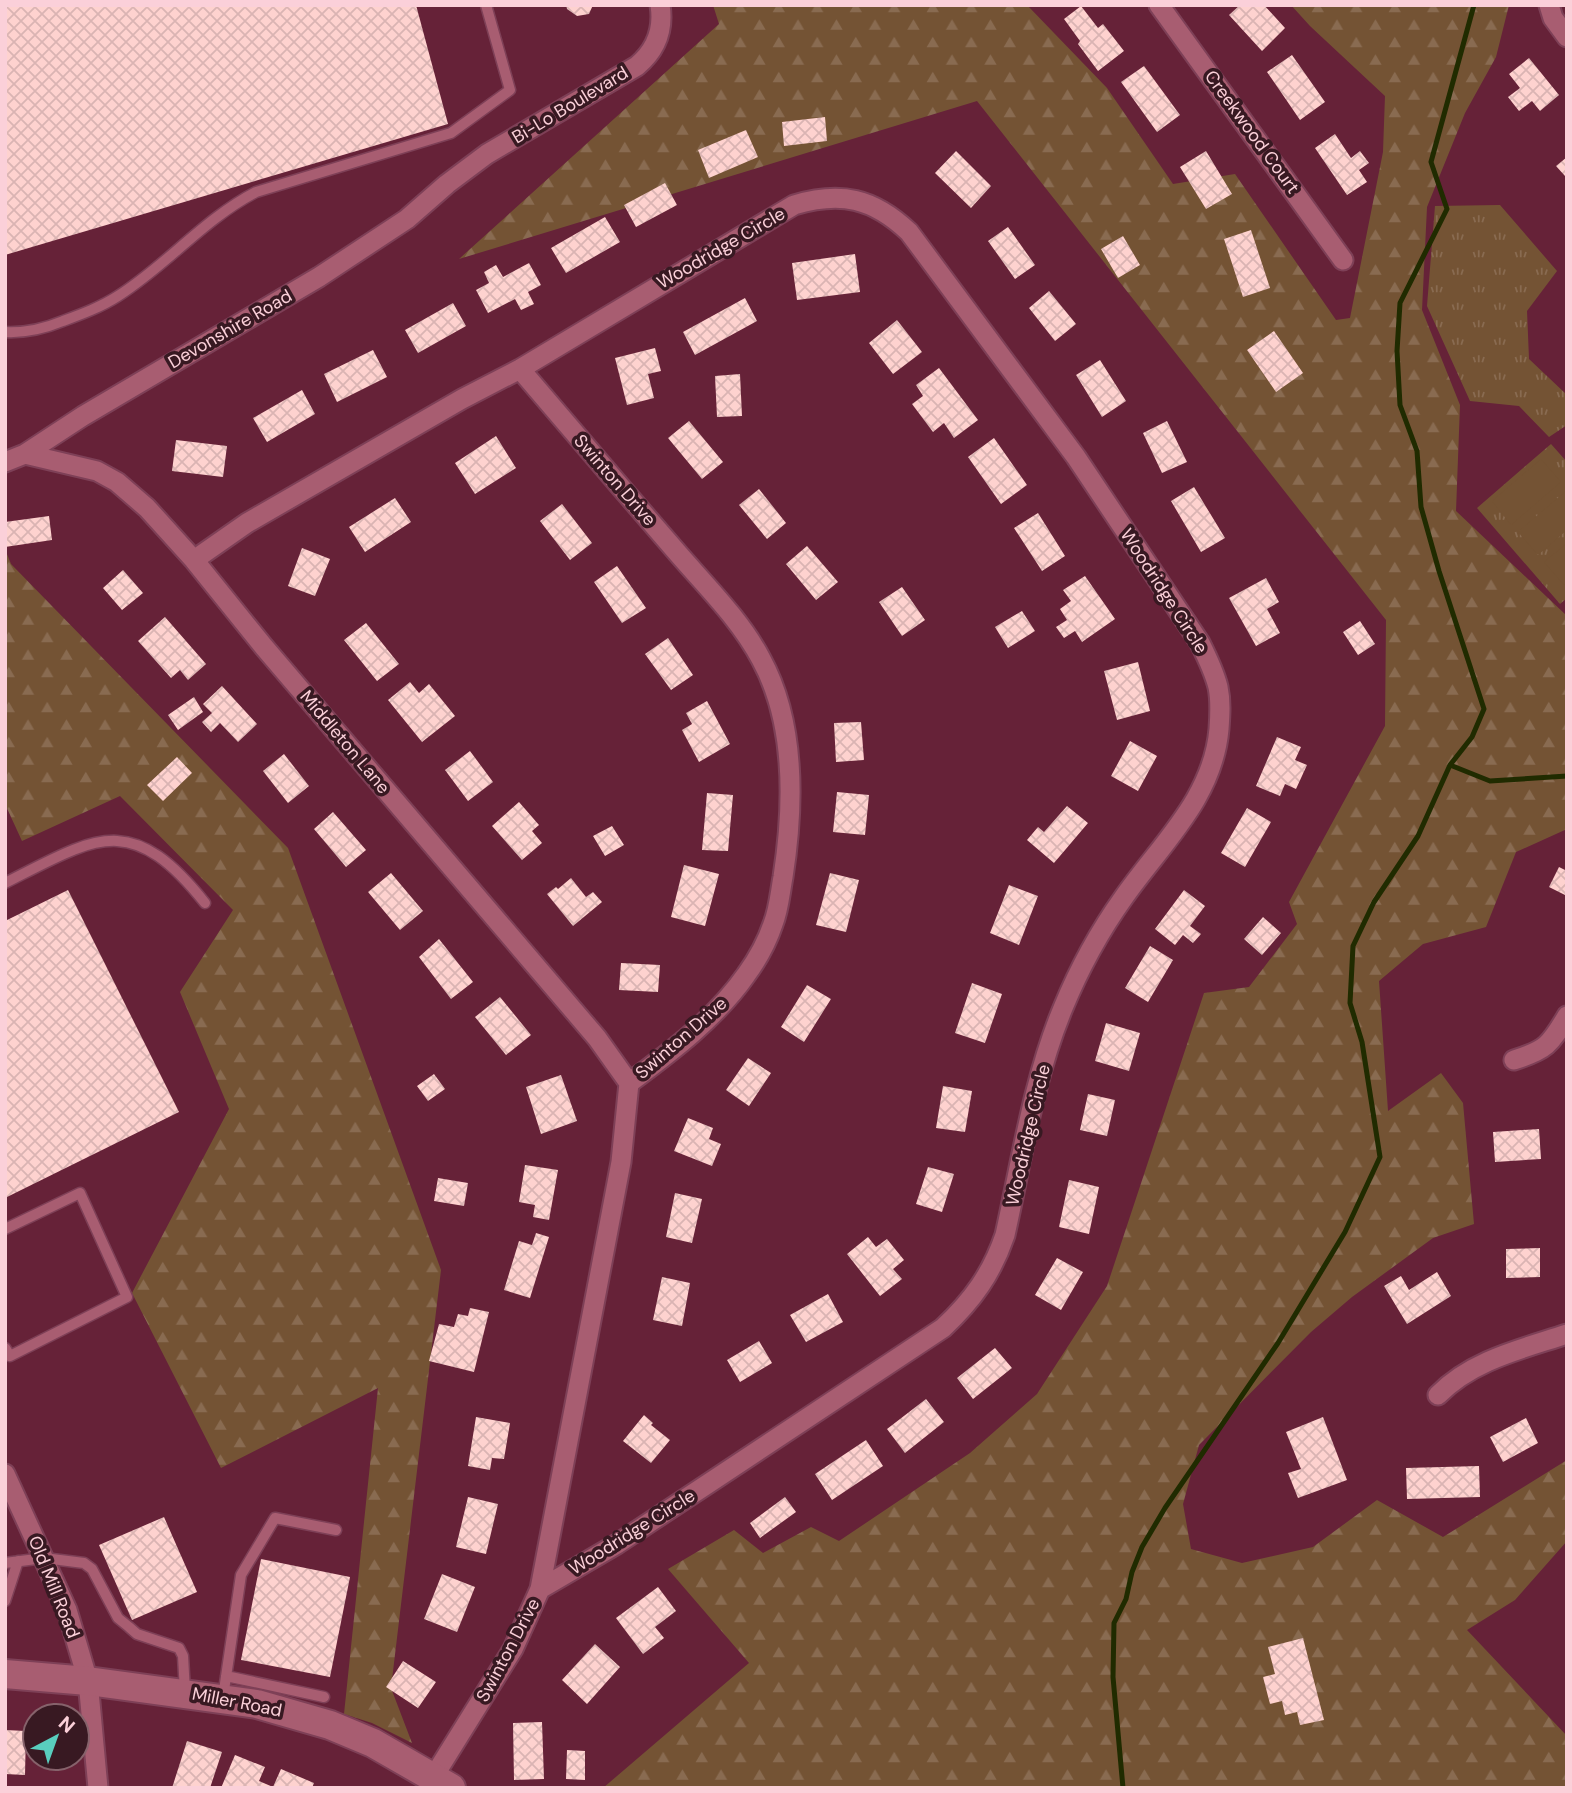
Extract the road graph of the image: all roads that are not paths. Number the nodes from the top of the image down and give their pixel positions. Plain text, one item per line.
1 (486, 5) edge
2 (660, 5) edge
3 (1159, 5) edge
4 (1549, 5) edge
5 (1567, 37) edge
6 (447, 184) joint
7 (1343, 260) dead end
8 (5, 332) edge
9 (520, 369) junction
10 (25, 454) junction
11 (5, 462) edge
12 (194, 560) junction
13 (5, 883) edge
14 (205, 903) dead end
15 (1567, 1016) edge
16 (1514, 1060) dead end
17 (629, 1083) junction
18 (5, 1229) edge
19 (1567, 1334) edge
20 (5, 1348) edge
21 (1438, 1395) dead end
22 (5, 1474) edge
23 (336, 1530) dead end
24 (44, 1558) junction
25 (18, 1561) junction
26 (5, 1563) edge
27 (540, 1589) junction
28 (5, 1601) edge
29 (5, 1674) edge
30 (88, 1681) junction
31 (225, 1687) junction
32 (185, 1692) junction
33 (324, 1697) dead end
34 (443, 1782) edge
35 (98, 1788) edge

1 - 8 lane
2 - 6 street, Bi-Lo Boulevard
3 - 7 street, Creekwood Court
4 - 5 street
6 - 10 street, Devonshire Road
9 - 12 street, Woodridge Circle
9 - 17 street, Swinton Drive
9 - 27 street, Woodridge Circle
10 - 11 street, Devonshire Road
10 - 12 street, Middleton Lane
12 - 17 street, Middleton Lane
13 - 14 lane
15 - 16 street
17 - 27 street, Swinton Drive
18 - 20 lane
19 - 21 street
22 - 24 street, Old Mill Road
23 - 31 lane
24 - 25 lane
24 - 30 street, Old Mill Road
24 - 32 lane
25 - 26 lane
25 - 28 lane
27 - 34 street, Swinton Drive
29 - 30 street, Miller Road
30 - 32 street, Miller Road
30 - 35 street, Old Mill Road
31 - 32 street, Miller Road
31 - 33 lane
31 - 34 street, Miller Road

